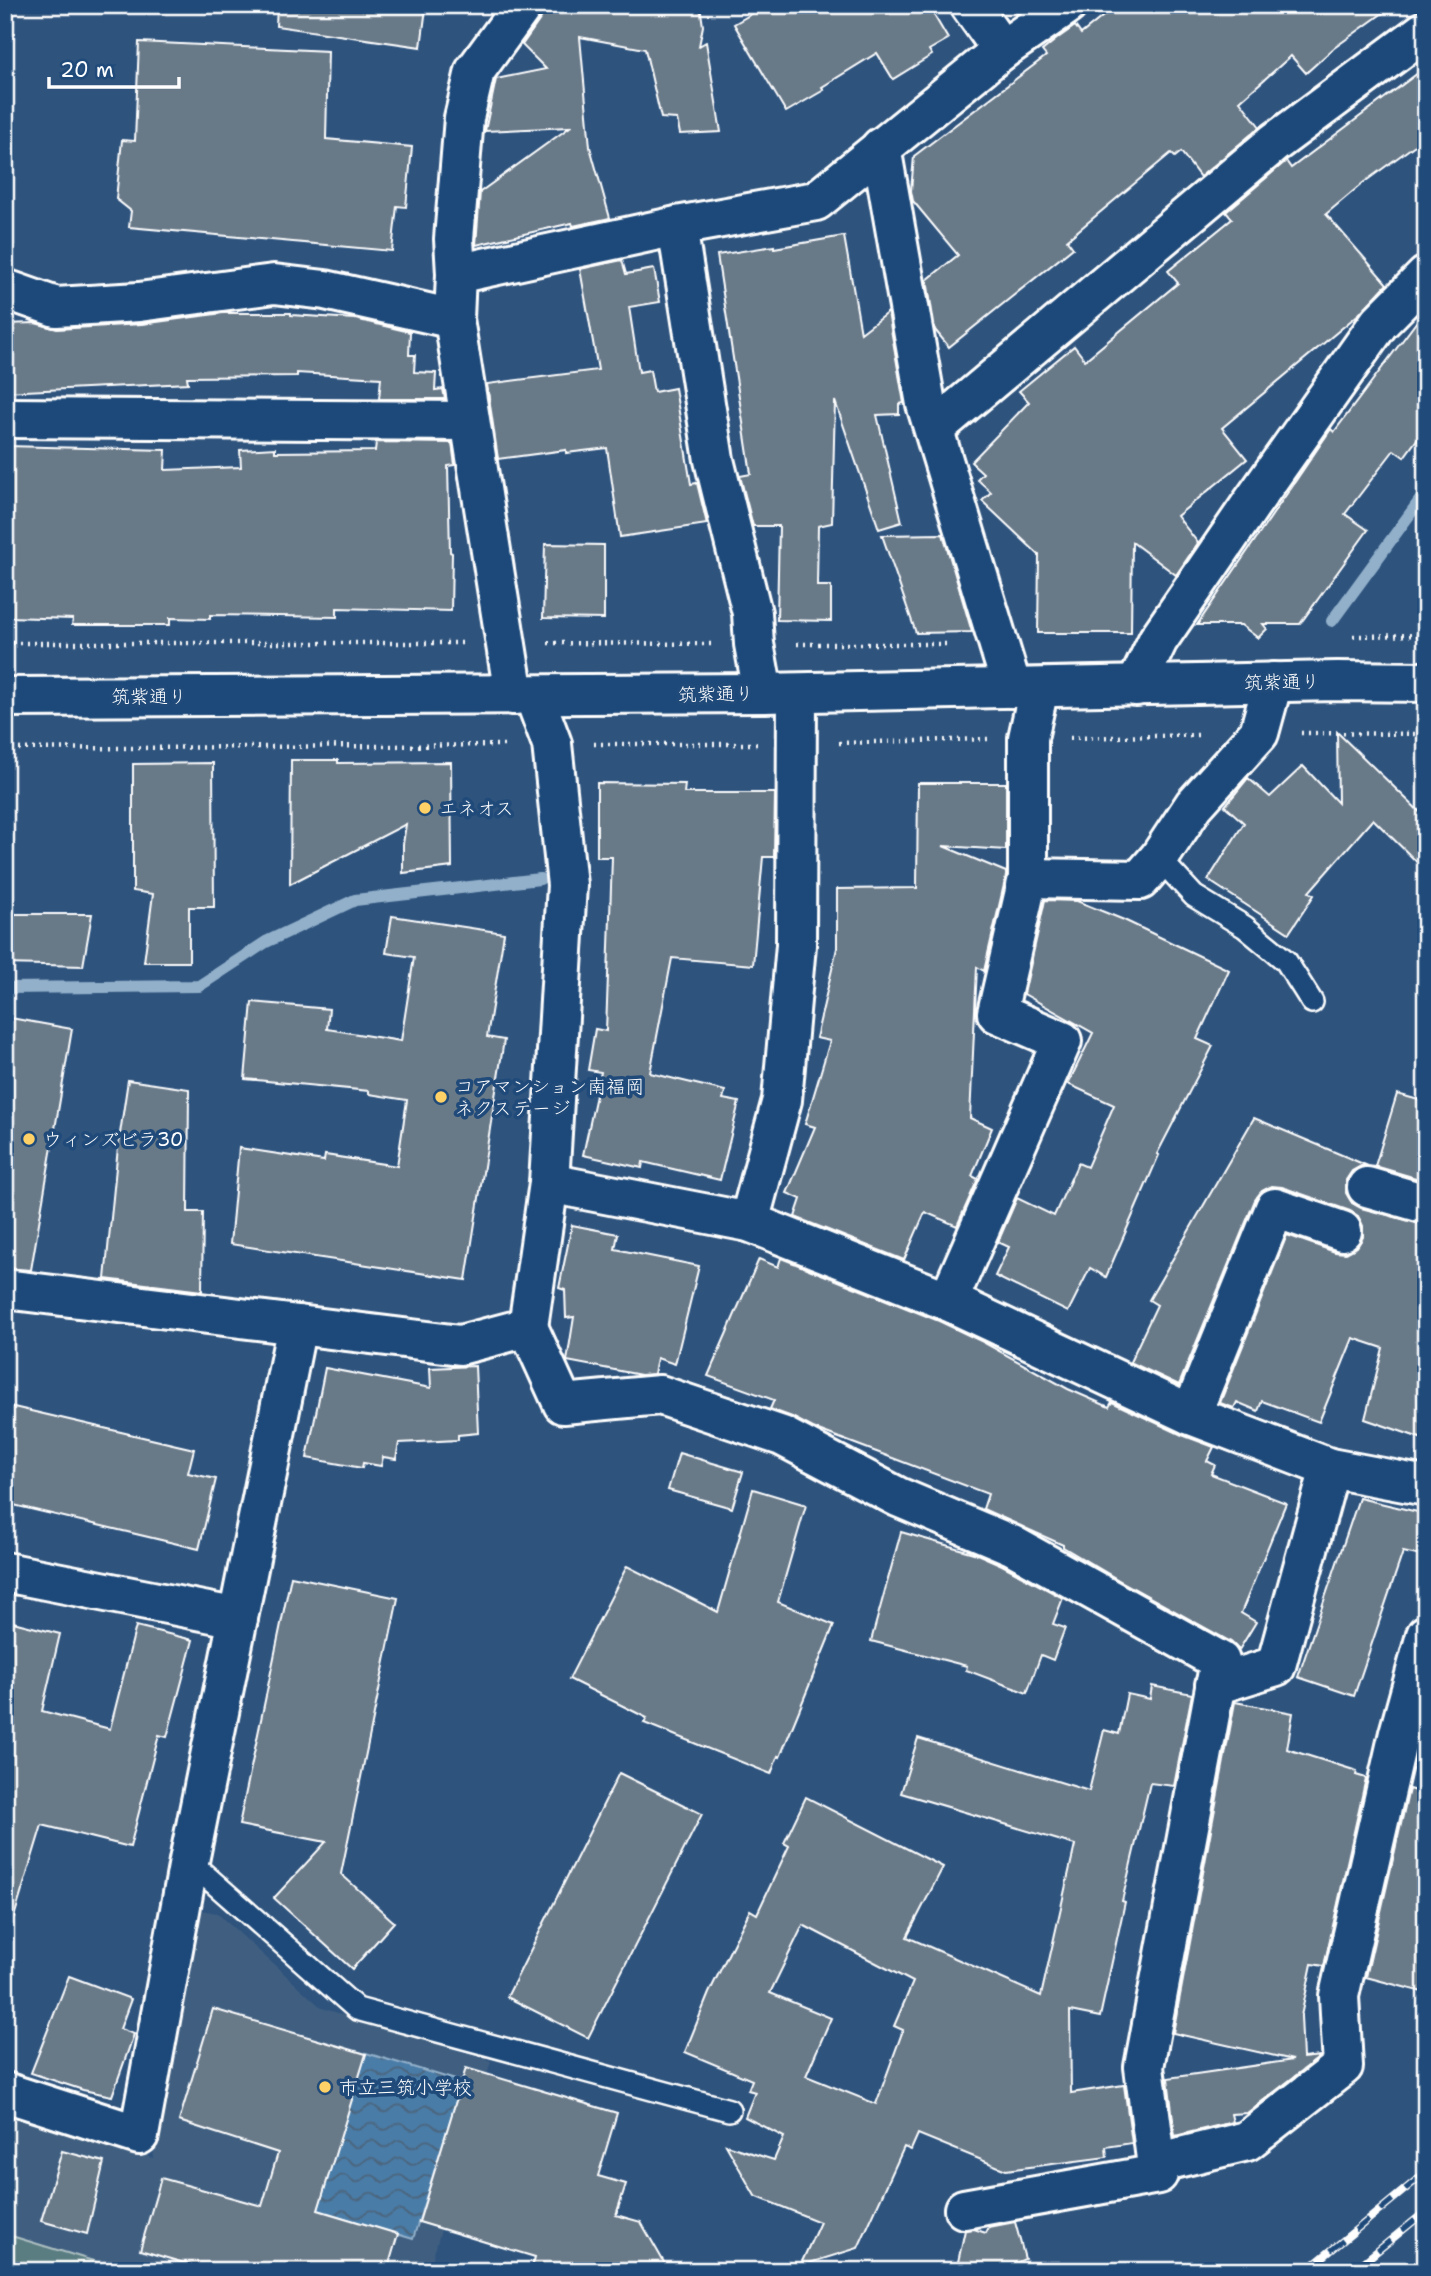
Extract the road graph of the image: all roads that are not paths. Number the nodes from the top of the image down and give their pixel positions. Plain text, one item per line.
1 (523, 5) edge
2 (971, 5) edge
3 (1067, 5) edge
4 (1426, 30) edge
5 (1002, 50) junction
6 (881, 147) junction
7 (677, 226) junction
8 (456, 274) junction
9 (1426, 276) edge
10 (5, 289) edge
11 (454, 319) junction
12 (5, 418) edge
13 (469, 421) junction
14 (934, 428) junction
15 (1273, 682) junction
16 (1426, 682) edge
17 (1136, 686) junction
18 (1025, 688) junction
19 (780, 693) junction
20 (524, 695) junction
21 (5, 697) edge
22 (1159, 858) junction
23 (1028, 878) junction
24 (1312, 1002) dead end
25 (549, 1182) junction
26 (1367, 1187) dead end
27 (1426, 1204) edge
28 (749, 1223) junction
29 (1342, 1231) dead end
30 (5, 1289) edge
31 (948, 1301) junction
32 (297, 1325) junction
33 (528, 1327) junction
34 (1191, 1415) junction
35 (1331, 1468) junction
36 (1426, 1486) edge
37 (5, 1572) edge
38 (238, 1618) junction
39 (1426, 1635) edge
40 (1215, 1685) junction
41 (189, 1861) junction
42 (5, 2092) edge
43 (729, 2110) dead end
44 (1156, 2163) junction
45 (964, 2209) dead end

1 - 8 street
2 - 5 street
3 - 5 street
4 - 14 street
5 - 6 street
6 - 7 street
6 - 14 street
7 - 8 street
7 - 19 street
8 - 11 street
9 - 17 street
10 - 11 street
11 - 13 street
12 - 13 street
13 - 20 street
14 - 18 street
15 - 16 street, 筑紫通り
15 - 17 street, 筑紫通り
15 - 22 street
17 - 18 street, 筑紫通り
18 - 19 street, 筑紫通り
18 - 23 street
19 - 20 street, 筑紫通り
19 - 28 street
20 - 21 street, 筑紫通り
20 - 25 street
22 - 23 street
22 - 24 lane
23 - 31 street
25 - 28 street
25 - 33 street
26 - 27 street
28 - 31 street
29 - 34 street
30 - 32 street
31 - 34 street
32 - 33 street
32 - 38 street
33 - 40 street
34 - 35 street
35 - 36 street
35 - 40 street
37 - 38 street
38 - 41 street
39 - 44 street
40 - 44 street
41 - 42 street
41 - 43 lane
44 - 45 street

